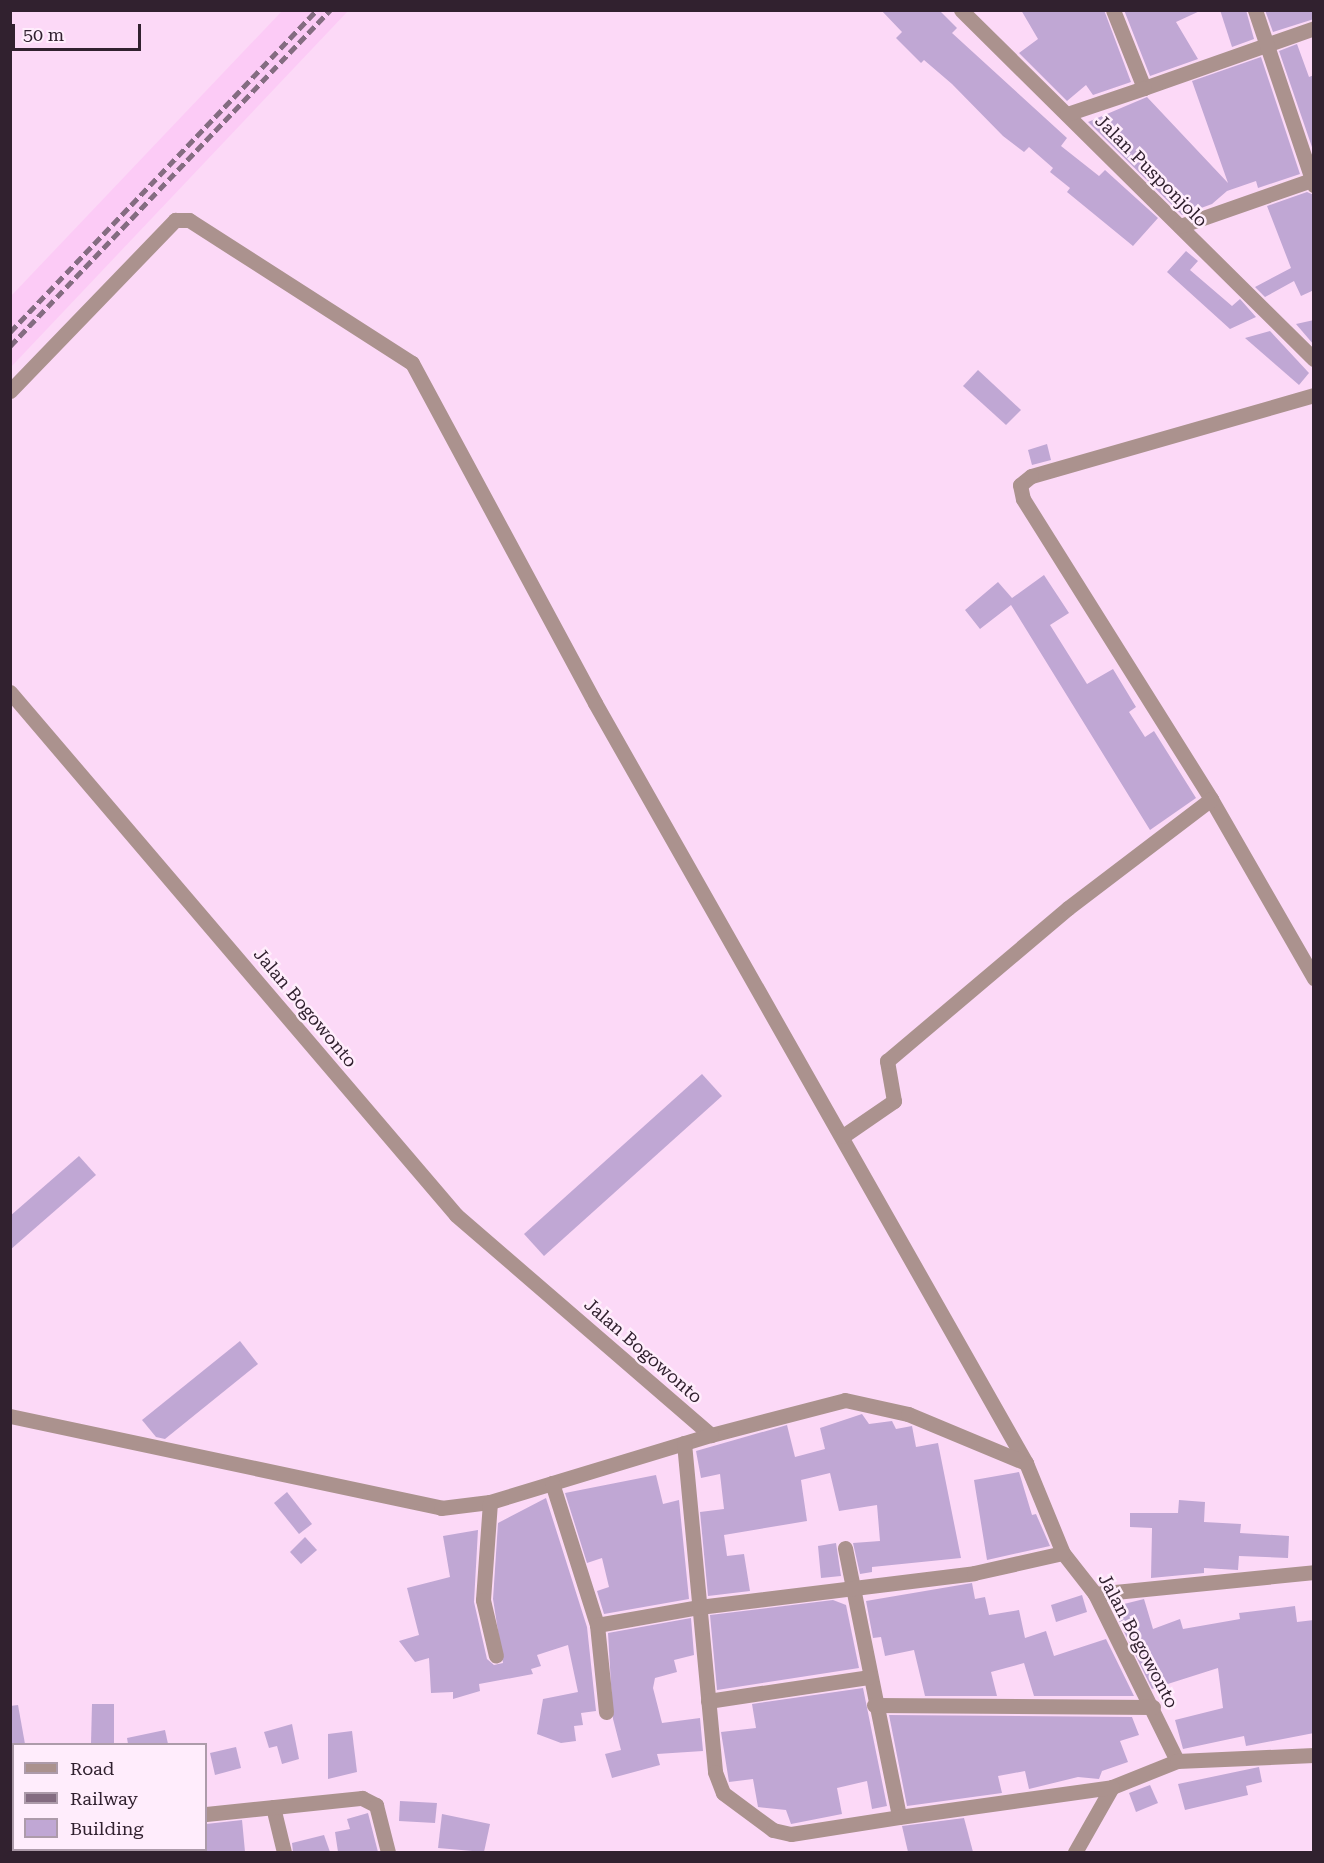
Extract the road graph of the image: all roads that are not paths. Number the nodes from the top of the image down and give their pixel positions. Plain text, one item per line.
1 (961, 10) edge
2 (1113, 10) edge
3 (1255, 10) edge
4 (1314, 28) edge
5 (1268, 43) junction
6 (1144, 88) junction
7 (1067, 114) junction
8 (1313, 181) edge
9 (1180, 226) junction
10 (1314, 359) edge
11 (10, 391) edge
12 (1314, 395) edge
13 (10, 692) edge
14 (1211, 799) junction
15 (1314, 978) edge
16 (843, 1136) junction
17 (10, 1416) edge
18 (711, 1435) junction
19 (684, 1443) junction
20 (1026, 1462) junction
21 (552, 1483) junction
22 (490, 1502) junction
23 (845, 1548) dead end
24 (1064, 1552) junction
25 (1314, 1572) edge
26 (849, 1587) junction
27 (1095, 1594) junction
28 (699, 1607) junction
29 (597, 1625) junction
30 (496, 1656) dead end
31 (868, 1677) junction
32 (708, 1701) junction
33 (874, 1705) junction
34 (1153, 1707) junction
35 (606, 1712) dead end
36 (1314, 1755) edge
37 (1177, 1761) junction
38 (1112, 1787) junction
39 (273, 1807) junction
40 (207, 1814) edge
41 (899, 1817) junction
42 (284, 1852) edge
43 (388, 1852) edge
44 (1075, 1852) edge

1 - 7 street, Jalan Pusponjolo
2 - 6 street
3 - 5 street
4 - 5 street
5 - 6 street
5 - 8 street
6 - 7 street
7 - 9 street, Jalan Pusponjolo
8 - 9 street
9 - 10 street, Jalan Pusponjolo
11 - 16 street, Jalan Bogowonto
12 - 14 street
13 - 18 street, Jalan Bogowonto
14 - 15 street
14 - 16 street
16 - 20 street, Jalan Bogowonto
17 - 22 street
18 - 19 street
18 - 20 street
19 - 21 street
19 - 28 street
20 - 24 street, Jalan Bogowonto
21 - 22 street
21 - 29 street
22 - 30 street
23 - 26 street
24 - 26 street
24 - 27 street, Jalan Bogowonto
25 - 27 street
26 - 28 street
26 - 31 street
27 - 34 street, Jalan Bogowonto
28 - 29 street
28 - 32 street
29 - 35 street
31 - 32 street
31 - 33 street
32 - 41 street
33 - 34 street
33 - 41 street
34 - 37 street, Jalan Bogowonto
36 - 37 street
37 - 38 street
38 - 41 street
38 - 44 street
39 - 40 street
39 - 42 street
39 - 43 street

